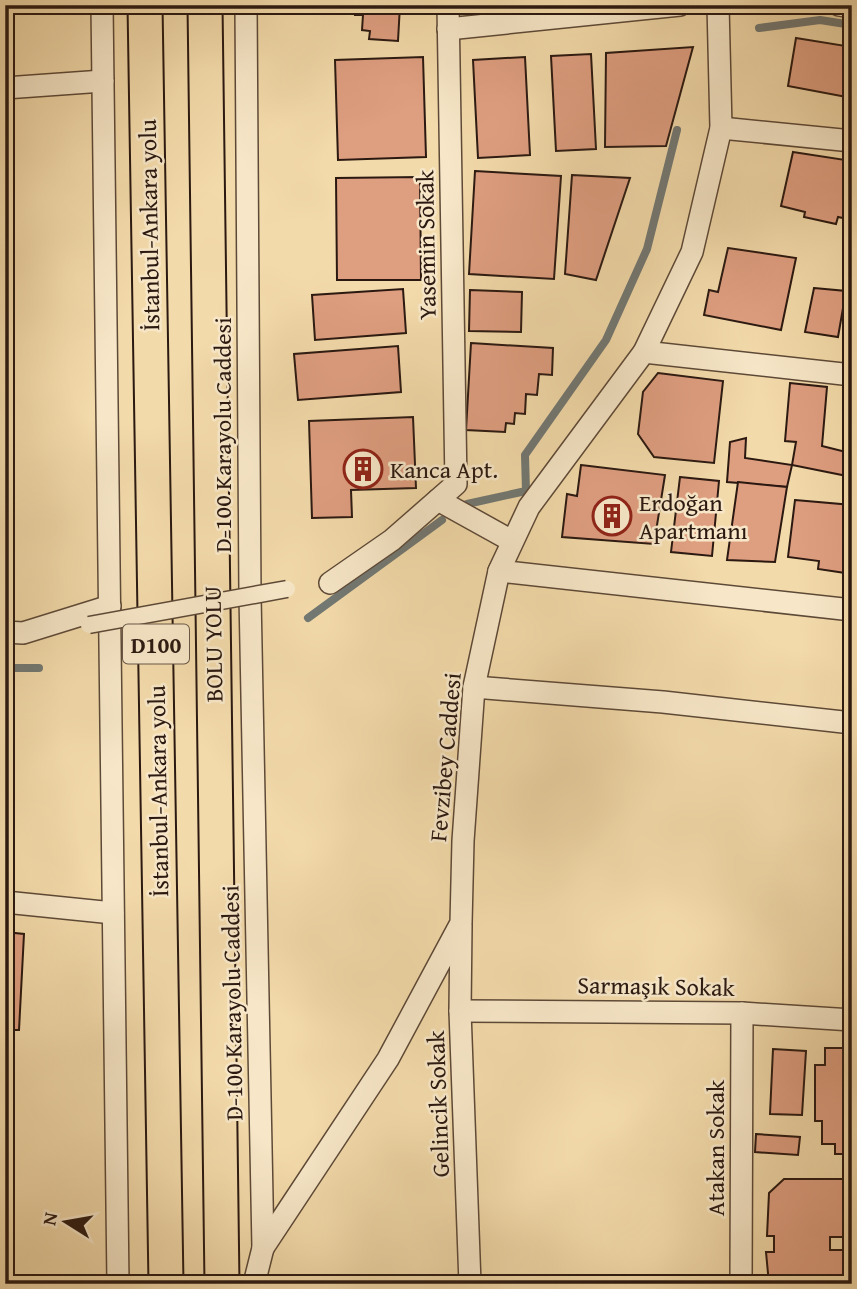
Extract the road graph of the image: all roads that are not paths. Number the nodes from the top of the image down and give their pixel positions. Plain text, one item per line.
1 (102, 5) edge
2 (145, 5) edge
3 (205, 5) edge
4 (246, 5) edge
5 (448, 5) edge
6 (680, 5) edge
7 (718, 5) edge
8 (839, 5) edge
9 (852, 7) edge
10 (448, 29) junction
11 (103, 81) junction
12 (5, 88) edge
13 (721, 128) junction
14 (852, 141) edge
15 (644, 352) junction
16 (852, 375) edge
17 (438, 500) junction
18 (512, 541) junction
19 (499, 571) junction
20 (330, 583) dead end
21 (287, 589) dead end
22 (110, 607) junction
23 (852, 610) edge
24 (89, 625) dead end
25 (5, 632) edge
26 (474, 687) junction
27 (852, 723) edge
28 (5, 902) edge
29 (113, 913) junction
30 (461, 923) junction
31 (460, 1011) junction
32 (743, 1013) junction
33 (852, 1020) edge
34 (263, 1248) junction
35 (118, 1284) edge
36 (166, 1284) edge
37 (222, 1284) edge
38 (254, 1284) edge
39 (470, 1284) edge
40 (741, 1284) edge

1 - 11 street
2 - 36 highway, İstanbul-Ankara yolu / D100
3 - 37 highway, BOLU YOLU / D100
4 - 34 street, D-100 Karayolu Caddesi
5 - 10 street, Yasemin Sokak
6 - 10 street
7 - 13 street, Fevzibey Caddesi
8 - 9 street
10 - 17 street, Yasemin Sokak
11 - 12 street
11 - 22 street
13 - 14 street
13 - 15 street, Fevzibey Caddesi
15 - 16 street
15 - 18 street, Fevzibey Caddesi
17 - 18 street
17 - 20 street
18 - 19 street, Fevzibey Caddesi
19 - 23 street
19 - 26 street, Fevzibey Caddesi
21 - 24 street, bridge
22 - 25 street
22 - 29 street
26 - 27 street
26 - 30 street, Fevzibey Caddesi
28 - 29 street
29 - 35 street
30 - 31 street, Gelincik Sokak
30 - 34 street, Fevzibey Caddesi
31 - 32 street, Sarmaşık Sokak
31 - 39 street, Gelincik Sokak
32 - 33 street, Sarmaşık Sokak
32 - 40 street, Atakan Sokak
34 - 38 street, D-100 Karayolu Caddesi

